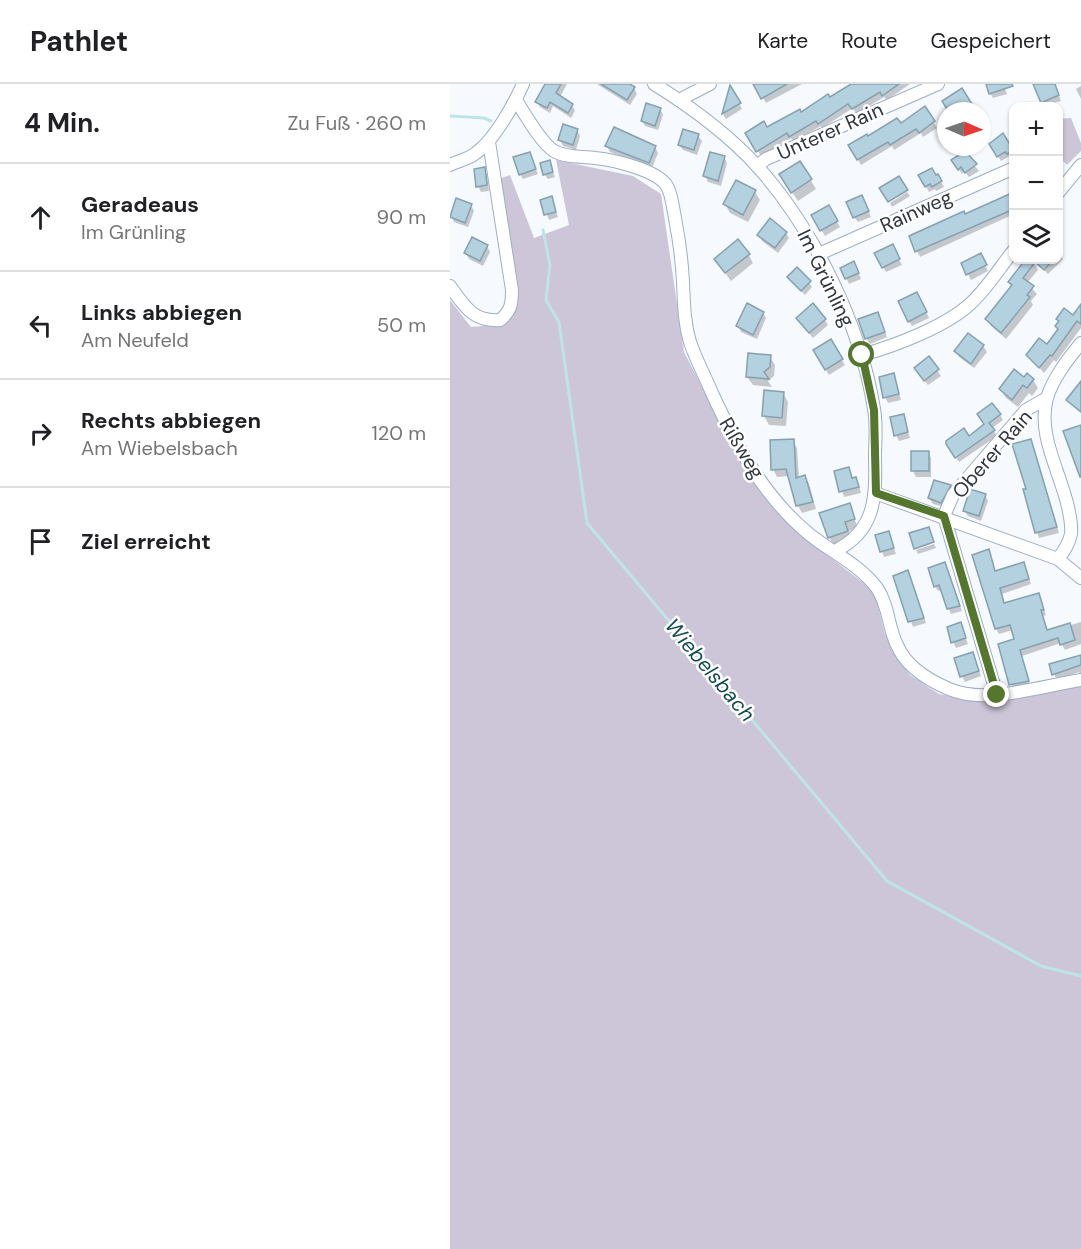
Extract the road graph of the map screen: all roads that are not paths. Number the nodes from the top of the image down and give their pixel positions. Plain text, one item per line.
1 (523, 84) edge
2 (654, 84) edge
3 (710, 84) edge
4 (938, 84) edge
5 (516, 100) junction
6 (679, 100) junction
7 (489, 142) junction
8 (450, 165) edge
9 (1081, 165) edge
10 (757, 166) junction
11 (1009, 170) edge
12 (1063, 183) edge
13 (819, 254) junction
14 (1009, 256) edge
15 (450, 286) edge
16 (1081, 343) edge
17 (862, 355) junction
18 (1047, 398) junction
19 (876, 493) junction
20 (944, 516) junction
21 (835, 551) junction
22 (1058, 559) junction
23 (1081, 578) edge
24 (1081, 680) edge
25 (997, 695) junction

1 - 5 street
2 - 6 street, Im Grünling
3 - 6 street
4 - 10 street, Unterer Rain
5 - 7 street
5 - 21 street, Rißweg
6 - 10 street, Im Grünling
7 - 8 street
7 - 15 street
9 - 12 street
10 - 13 street, Im Grünling
11 - 13 street, Rainweg
13 - 17 street, Im Grünling
14 - 17 street
16 - 18 street, Oberer Rain
17 - 19 street, Im Grünling
18 - 20 street, Oberer Rain
18 - 22 street, Oberer Rain
19 - 20 street
19 - 21 street, Im Grünling
20 - 22 street
20 - 25 street
21 - 25 street, Rißweg
22 - 23 street
24 - 25 street, Rißweg

